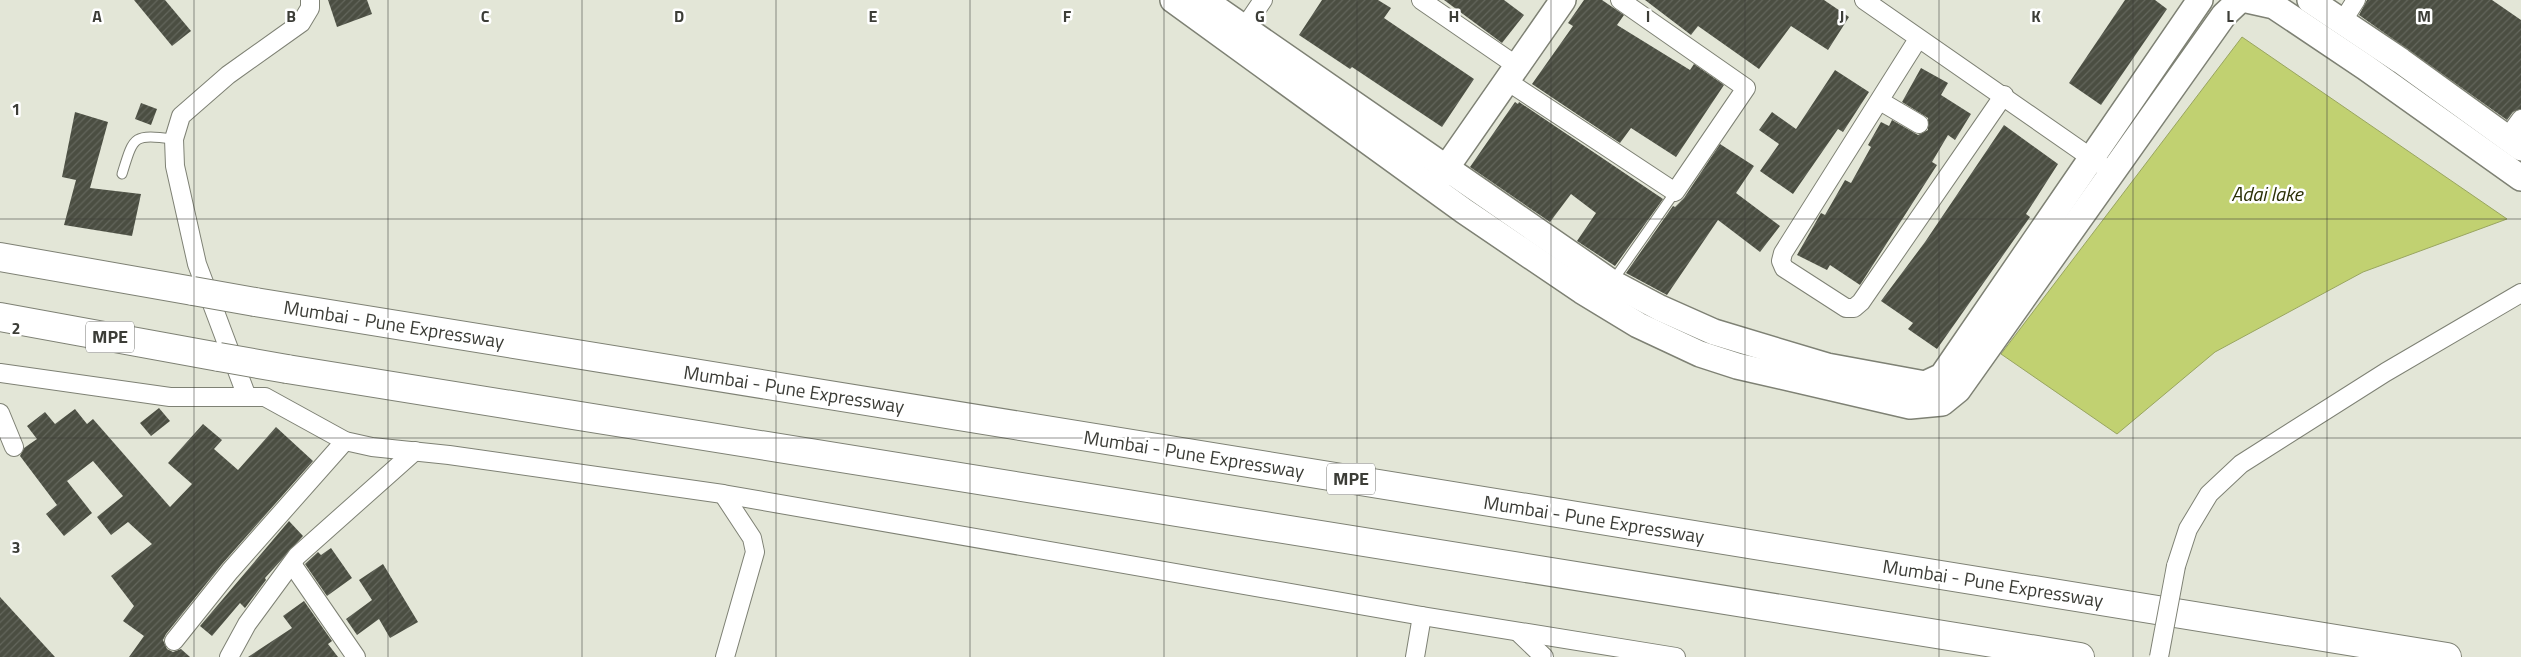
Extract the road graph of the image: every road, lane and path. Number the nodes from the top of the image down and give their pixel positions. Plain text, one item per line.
1 (310, 0) edge
2 (1173, 0) edge
3 (1204, 0) edge
4 (1262, 0) edge
5 (1421, 0) edge
6 (1563, 0) edge
7 (1620, 0) edge
8 (1864, 0) edge
9 (2200, 0) edge
10 (2240, 0) edge
11 (2247, 0) edge
12 (2310, 0) edge
13 (2356, 0) edge
14 (2342, 22) junction
15 (1244, 28) junction
16 (1918, 40) junction
17 (1934, 62) dead end
18 (1957, 65) junction
19 (1512, 73) junction
20 (2004, 95) junction
21 (1880, 101) junction
22 (1919, 124) dead end
23 (2516, 135) edge
24 (174, 139) junction
25 (2102, 165) junction
26 (1446, 168) junction
27 (122, 174) dead end
28 (2521, 178) edge
29 (1432, 188) junction
30 (1675, 192) junction
31 (0, 257) edge
32 (1611, 282) junction
33 (2521, 293) edge
34 (0, 317) edge
35 (0, 372) edge
36 (247, 397) junction
37 (0, 413) edge
38 (345, 441) junction
39 (14, 447) dead end
40 (415, 451) junction
41 (723, 494) junction
42 (292, 564) junction
43 (1422, 616) junction
44 (1518, 632) junction
45 (174, 641) dead end
46 (229, 657) edge
47 (356, 657) edge
48 (725, 657) edge
49 (1415, 657) edge
50 (1544, 657) edge
51 (1676, 657) edge
52 (2080, 657) edge
53 (2160, 657) edge
54 (2447, 657) edge

1 - 24 street
2 - 29 main road
3 - 15 main road
4 - 15 street
5 - 19 street
6 - 19 main road
7 - 30 street
8 - 16 street
9 - 25 main road
10 - 25 main road
11 - 28 main road
12 - 14 main road
13 - 14 street
14 - 23 main road
15 - 26 main road
16 - 18 street
16 - 21 street
17 - 18 street
18 - 20 street
19 - 26 main road
19 - 30 street
20 - 21 street
20 - 25 street
21 - 22 street
24 - 27 lane
24 - 36 street
25 - 29 main road
25 - 32 main road
26 - 29 main road
26 - 32 main road
30 - 32 lane
31 - 54 highway, Mumbai - Pune Expressway / MPE, bridge
33 - 53 street, bridge
34 - 52 highway, MPE, bridge
35 - 36 street
36 - 38 street
37 - 39 street
38 - 40 street
38 - 45 street
40 - 41 street
40 - 42 street
41 - 43 street
41 - 48 street
42 - 46 street
42 - 47 street
43 - 44 street
43 - 49 street
44 - 50 street
44 - 51 street

